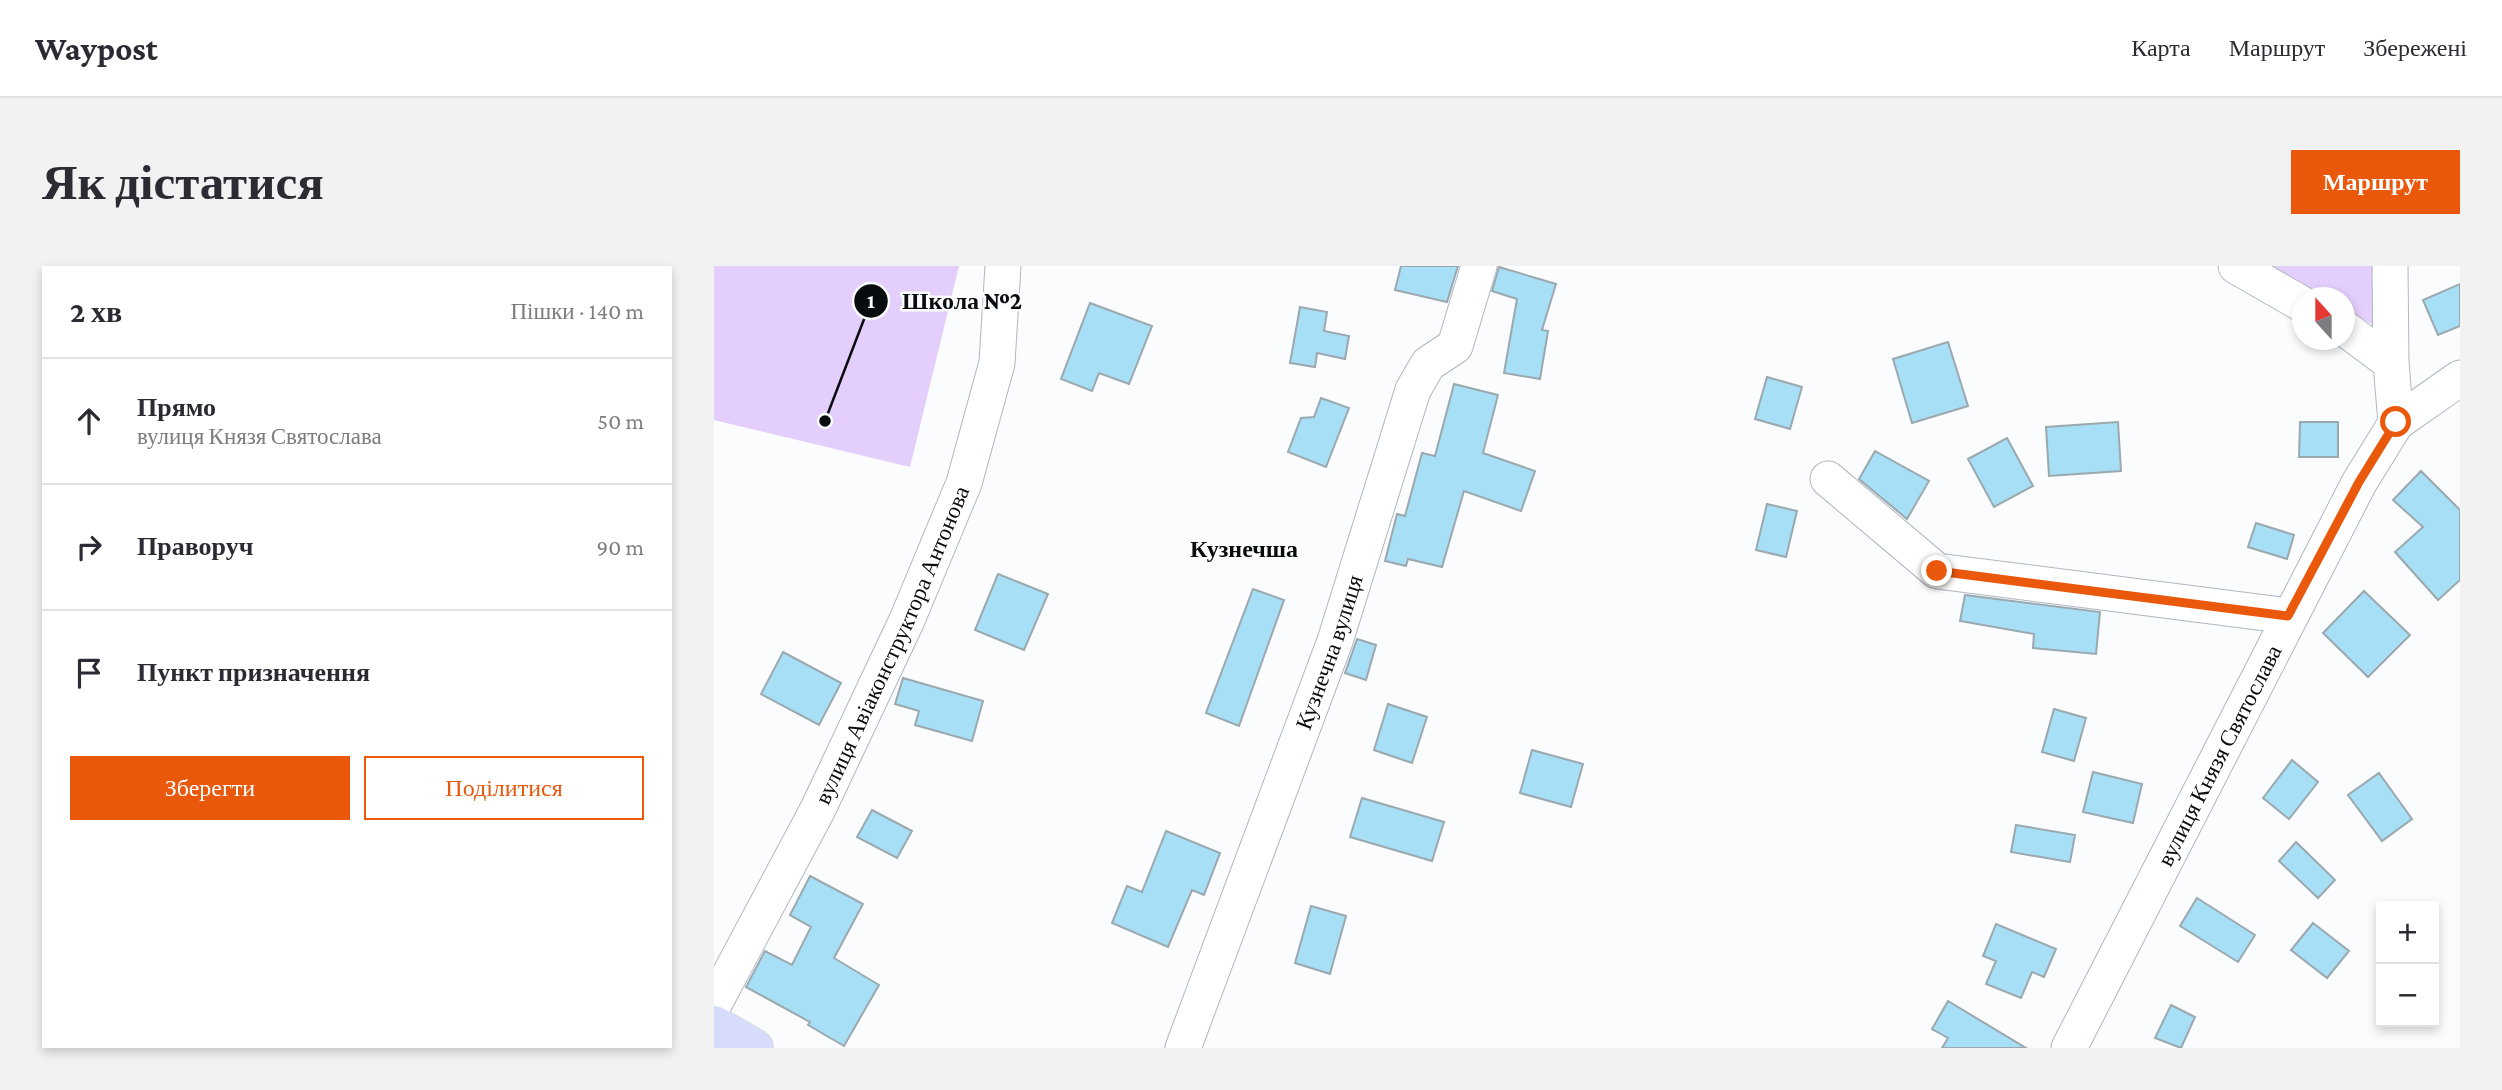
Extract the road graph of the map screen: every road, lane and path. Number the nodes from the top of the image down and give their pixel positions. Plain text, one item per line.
1 (1003, 266) edge
2 (1479, 266) edge
3 (2236, 266) edge
4 (2390, 266) edge
5 (2292, 298) edge
6 (2355, 336) edge
7 (2391, 363) junction
8 (2460, 378) edge
9 (2396, 422) junction
10 (1828, 479) dead end
11 (2288, 616) junction
12 (714, 1004) edge
13 (714, 1025) edge
14 (754, 1048) edge
15 (1183, 1048) edge
16 (2069, 1048) edge

1 - 12 street, вулиця Авіаконструктора Антонова
2 - 15 street, Кузнечна вулиця
3 - 5 street
4 - 7 street
6 - 7 street
7 - 9 street
8 - 9 street, вулиця Князя Святослава
9 - 11 street, вулиця Князя Святослава
10 - 11 street
11 - 16 street, вулиця Князя Святослава
13 - 14 main road

